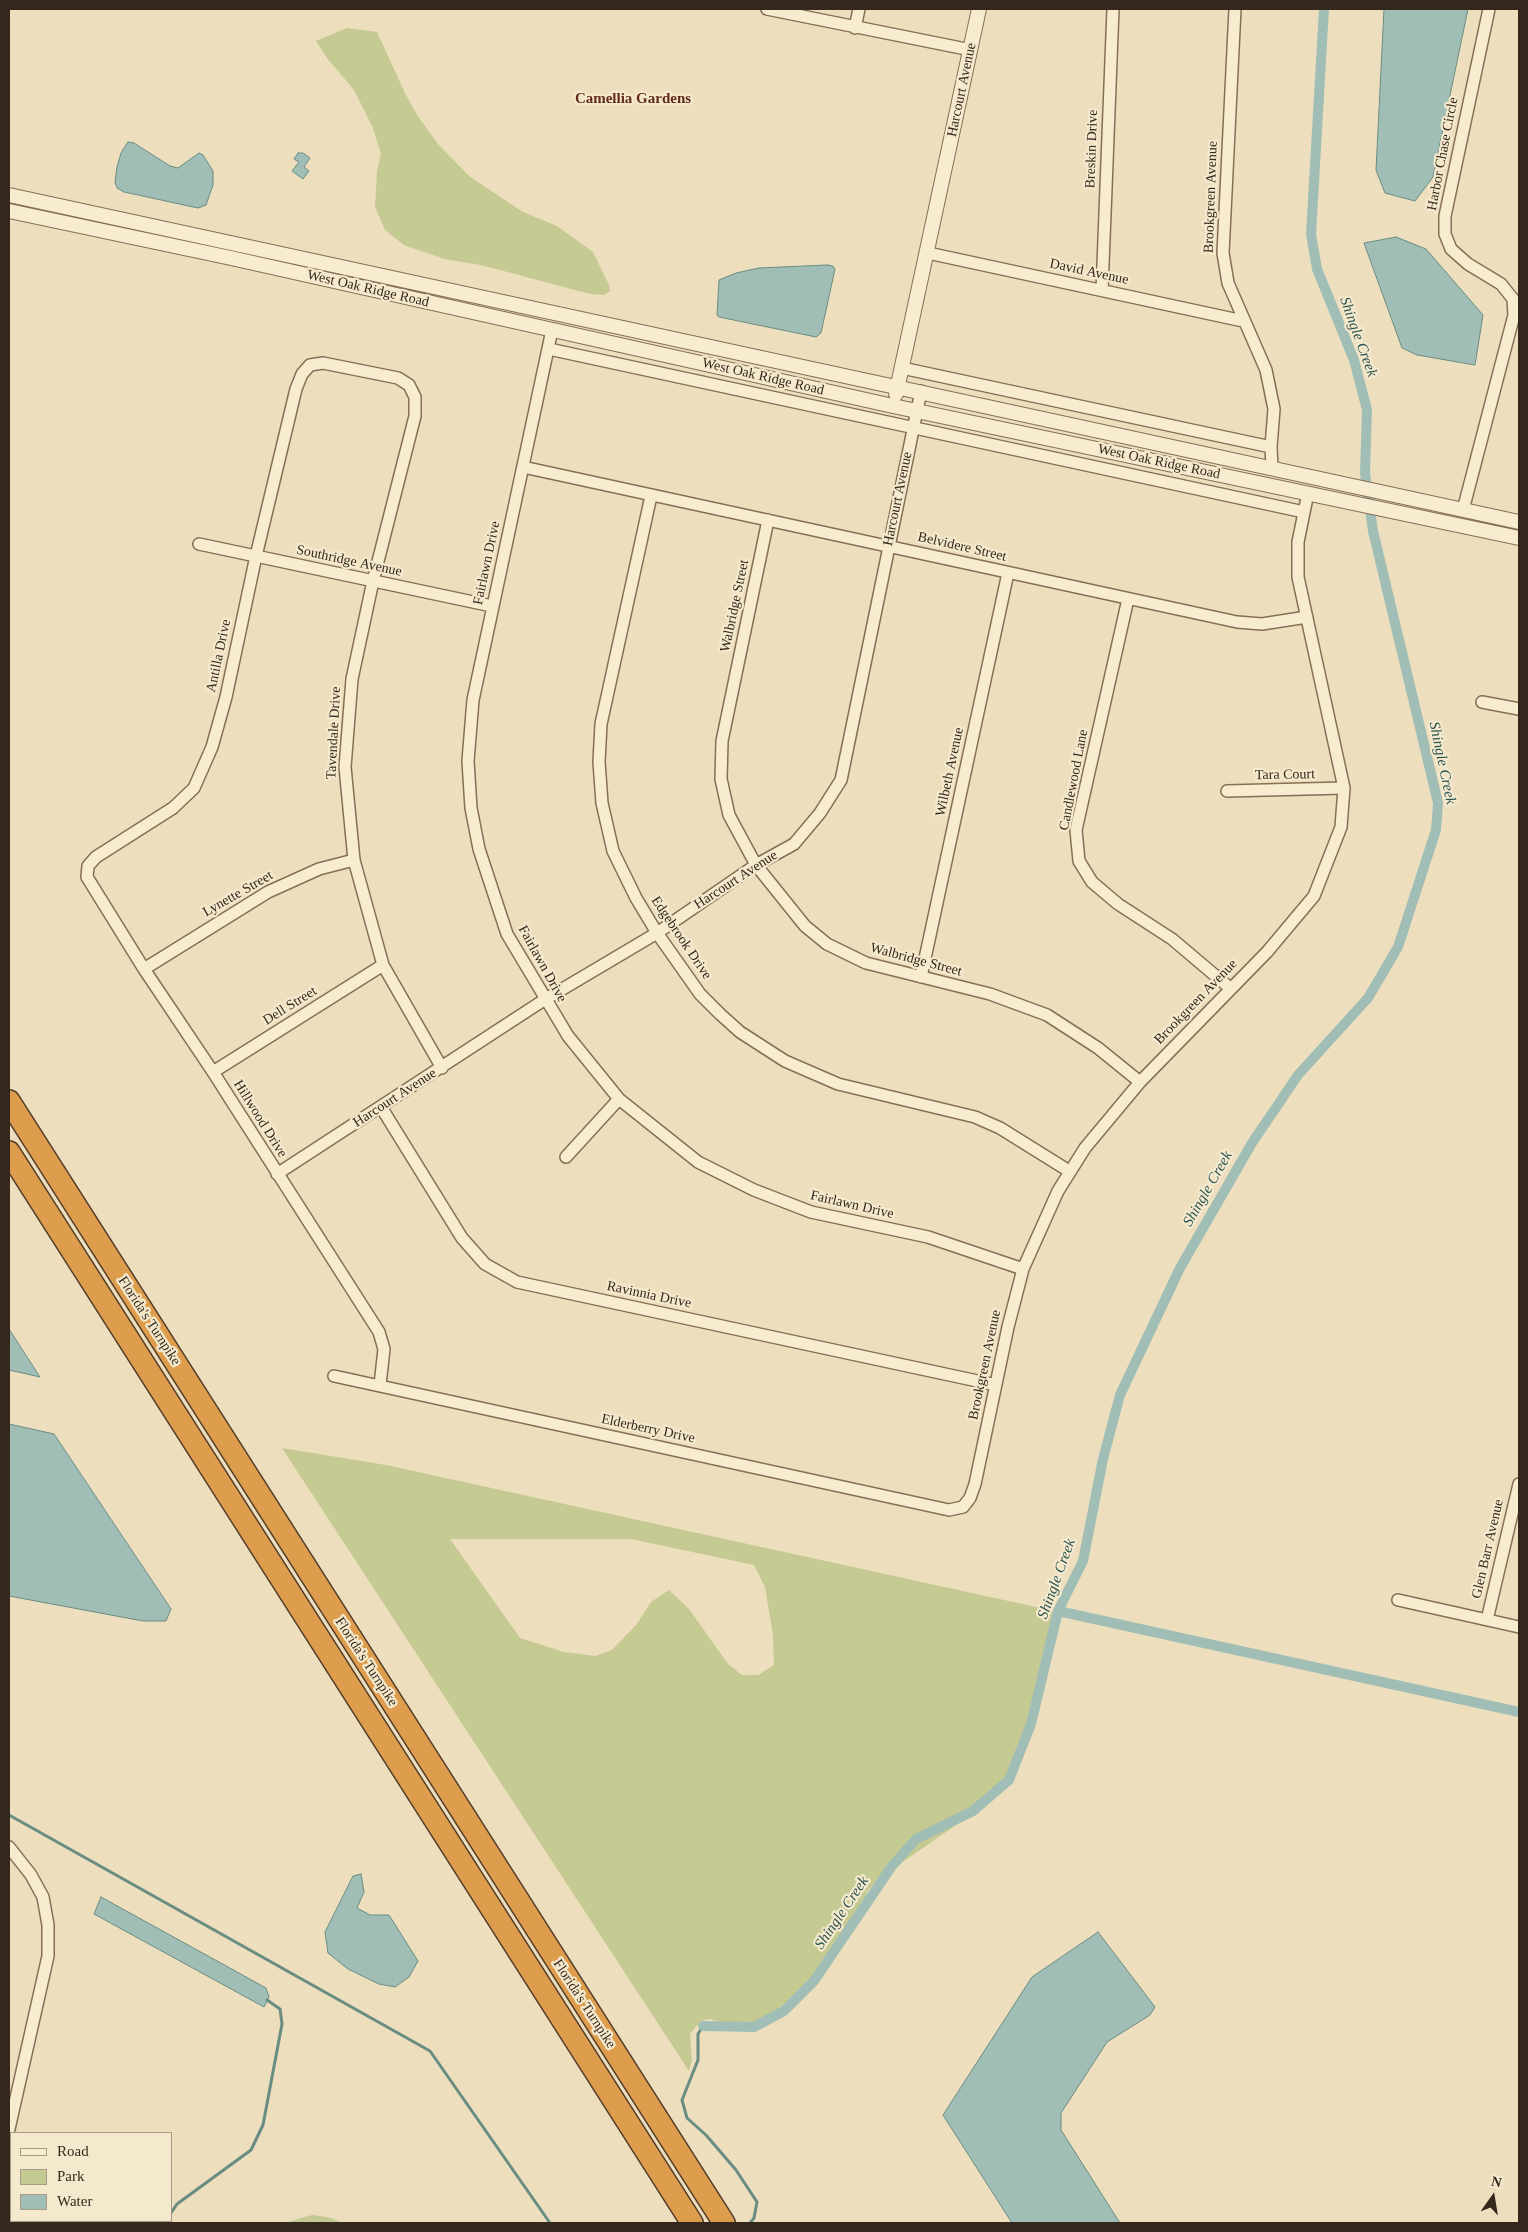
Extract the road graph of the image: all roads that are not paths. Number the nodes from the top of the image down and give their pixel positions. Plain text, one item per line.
1 (768, 9) edge
2 (859, 9) edge
3 (979, 9) edge
4 (1113, 9) edge
5 (1234, 9) edge
6 (1489, 9) edge
7 (855, 28) junction
8 (971, 50) junction
9 (9, 194) edge
10 (9, 211) edge
11 (234, 244) junction
12 (928, 253) junction
13 (231, 258) junction
14 (1102, 290) junction
15 (1243, 321) junction
16 (552, 330) junction
17 (672, 338) junction
18 (549, 349) junction
19 (902, 368) junction
20 (898, 386) junction
21 (921, 392) junction
22 (893, 406) junction
23 (917, 411) junction
24 (415, 416) joint
25 (913, 428) junction
26 (1270, 447) junction
27 (1139, 458) junction
28 (523, 467) junction
29 (1272, 468) junction
30 (1375, 490) junction
31 (1308, 493) junction
32 (651, 496) junction
33 (1463, 510) junction
34 (1304, 512) junction
35 (768, 520) junction
36 (1519, 522) edge
37 (1519, 538) edge
38 (199, 544) dead end
39 (888, 546) junction
40 (256, 556) junction
41 (1008, 573) junction
42 (373, 581) junction
43 (1128, 599) junction
44 (492, 606) junction
45 (1307, 617) junction
46 (1482, 702) dead end
47 (1519, 709) edge
48 (1344, 788) junction
49 (1227, 791) dead end
50 (354, 860) junction
51 (756, 865) junction
52 (87, 877) joint
53 (657, 933) junction
54 (383, 965) junction
55 (144, 969) junction
56 (922, 977) junction
57 (1230, 988) junction
58 (544, 1000) junction
59 (442, 1068) junction
60 (213, 1072) junction
61 (1140, 1082) junction
62 (619, 1099) junction
63 (9, 1101) edge
64 (381, 1108) junction
65 (9, 1152) edge
66 (566, 1157) dead end
67 (1069, 1171) junction
68 (277, 1174) junction
69 (1023, 1270) junction
70 (334, 1376) dead end
71 (380, 1385) junction
72 (996, 1385) junction
73 (1519, 1484) edge
74 (956, 1510) joint
75 (1398, 1600) dead end
76 (1487, 1620) junction
77 (1519, 1627) edge
78 (9, 1847) edge
79 (9, 2129) edge
80 (687, 2216) edge
81 (724, 2223) edge

1 - 7 street
2 - 7 street
3 - 8 street, Harcourt Avenue
4 - 14 street, Breskin Drive
5 - 15 street, Brookgreen Avenue
6 - 33 street, Harbor Chase Circle
7 - 8 street
8 - 12 street, Harcourt Avenue
9 - 11 street, West Oak Ridge Road
10 - 13 street, West Oak Ridge Road
11 - 13 street
11 - 17 street, West Oak Ridge Road
12 - 14 street, David Avenue
12 - 19 street, Harcourt Avenue
13 - 16 street, West Oak Ridge Road
14 - 15 street, David Avenue
15 - 26 street, Brookgreen Avenue
16 - 17 street
16 - 18 street, Fairlawn Drive
16 - 22 street, West Oak Ridge Road
17 - 20 street, West Oak Ridge Road
18 - 25 street
18 - 28 street, Fairlawn Drive
19 - 20 street, Harcourt Avenue
19 - 26 street
20 - 21 street, West Oak Ridge Road
20 - 22 street, Harcourt Avenue
21 - 23 street, Harcourt Avenue
21 - 29 street, West Oak Ridge Road
22 - 23 street, West Oak Ridge Road
23 - 25 street, Harcourt Avenue
23 - 27 street, West Oak Ridge Road
24 - 40 street, Antilla Drive
24 - 42 street, Tavendale Drive
25 - 34 street
25 - 39 street, Harcourt Avenue
26 - 29 street, Brookgreen Avenue
27 - 29 street
27 - 31 street, West Oak Ridge Road
28 - 32 street, Belvidere Street
28 - 44 street, Fairlawn Drive
29 - 30 street, West Oak Ridge Road
30 - 31 street
30 - 33 street, West Oak Ridge Road
31 - 34 street, Brookgreen Avenue
31 - 37 street, West Oak Ridge Road
32 - 35 street, Belvidere Street
32 - 53 street, Edgebrook Drive
33 - 36 street, West Oak Ridge Road
34 - 45 street, Brookgreen Avenue
35 - 39 street, Belvidere Street
35 - 51 street, Walbridge Street
38 - 40 street, Southridge Avenue
39 - 41 street, Belvidere Street
39 - 51 street, Harcourt Avenue
40 - 42 street, Southridge Avenue
40 - 52 street, Antilla Drive
41 - 43 street, Belvidere Street
41 - 56 street, Wilbeth Avenue
42 - 44 street, Southridge Avenue
42 - 50 street, Tavendale Drive
43 - 45 street, Belvidere Street
43 - 57 street, Candlewood Lane
44 - 58 street, Fairlawn Drive
45 - 48 street, Brookgreen Avenue
46 - 47 street
48 - 49 street, Tara Court
48 - 57 street, Brookgreen Avenue
50 - 54 street, Tavendale Drive
50 - 55 street, Lynette Street
51 - 53 street, Harcourt Avenue
51 - 56 street, Walbridge Street
52 - 55 street, Hillwood Drive
53 - 58 street, Harcourt Avenue
53 - 67 street, Edgebrook Drive
54 - 59 street, Tavendale Drive
54 - 60 street, Dell Street
55 - 60 street, Hillwood Drive
56 - 61 street, Walbridge Street
57 - 61 street, Brookgreen Avenue
58 - 59 street, Harcourt Avenue
58 - 62 street, Fairlawn Drive
59 - 64 street, Harcourt Avenue
60 - 68 street, Hillwood Drive
61 - 67 street, Brookgreen Avenue
62 - 66 street
62 - 69 street, Fairlawn Drive
63 - 81 highway, Florida's Turnpike
64 - 68 street, Harcourt Avenue
64 - 72 street, Ravinnia Drive
65 - 80 highway, Florida's Turnpike
67 - 69 street, Brookgreen Avenue
68 - 71 street, Hillwood Drive
69 - 72 street, Brookgreen Avenue
70 - 71 street, Elderberry Drive
71 - 74 street, Elderberry Drive
72 - 74 street, Brookgreen Avenue
73 - 76 street, Glen Barr Avenue
75 - 76 street
76 - 77 street
78 - 79 street

